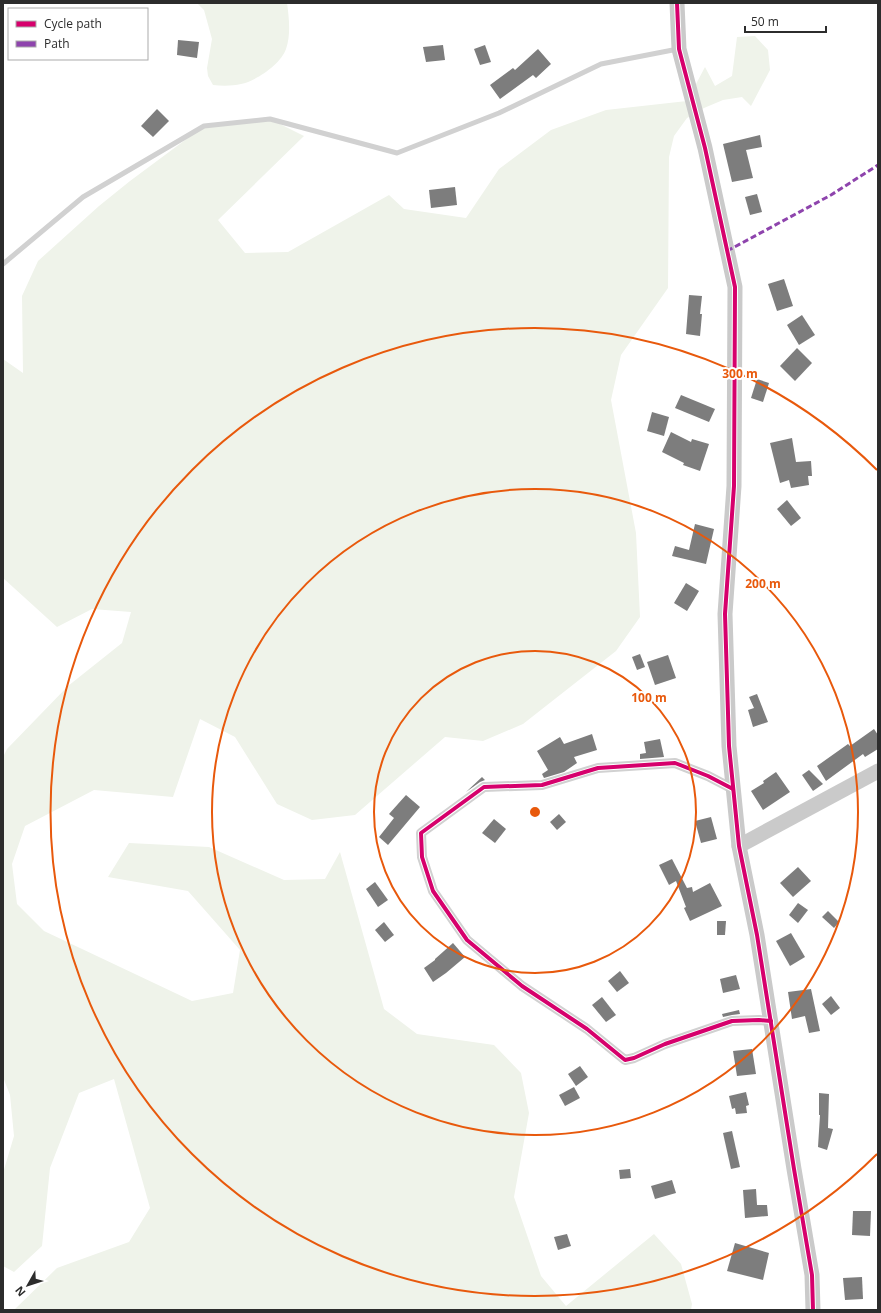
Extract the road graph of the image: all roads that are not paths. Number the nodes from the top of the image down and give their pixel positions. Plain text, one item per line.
1 (677, 3) edge
2 (679, 49) junction
3 (3, 264) edge
4 (878, 771) edge
5 (733, 789) junction
6 (739, 846) junction
7 (771, 1021) junction
8 (813, 1310) edge

1 - 2 street
2 - 3 lane
2 - 5 street
4 - 6 street
5 - 6 street
5 - 7 street
6 - 7 street
7 - 8 street

